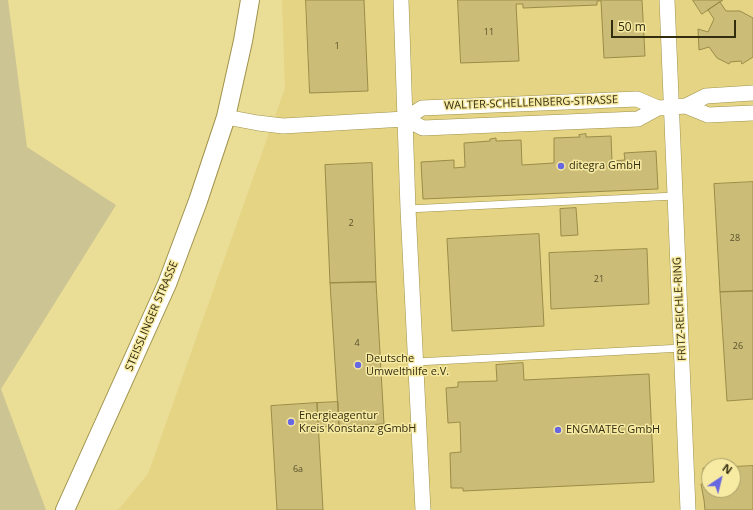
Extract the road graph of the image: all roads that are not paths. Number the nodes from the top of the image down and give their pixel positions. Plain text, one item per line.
1 (250, 0) edge
2 (401, 0) edge
3 (667, 0) edge
4 (753, 93) edge
5 (672, 107) junction
6 (753, 113) edge
7 (226, 117) junction
8 (405, 119) junction
9 (675, 196) junction
10 (408, 209) junction
11 (682, 348) junction
12 (416, 362) junction
13 (65, 510) edge
14 (423, 510) edge
15 (688, 510) edge

1 - 7 street, STEISSLINGER STRASSE
2 - 8 street
3 - 5 street, FRITZ-REICHLE-RING
4 - 5 street, WALTER-SCHELLENBERG-STRASSE
5 - 6 street, WALTER-SCHELLENBERG-STRASSE
5 - 8 street, WALTER-SCHELLENBERG-STRASSE
5 - 8 street, WALTER-SCHELLENBERG-STRASSE
5 - 9 street, FRITZ-REICHLE-RING
7 - 8 street, WALTER-SCHELLENBERG-STRASSE
7 - 13 street, STEISSLINGER STRASSE
8 - 10 street
9 - 10 lane
9 - 11 street, FRITZ-REICHLE-RING
10 - 12 street
11 - 12 lane
11 - 15 street, FRITZ-REICHLE-RING
12 - 14 street

